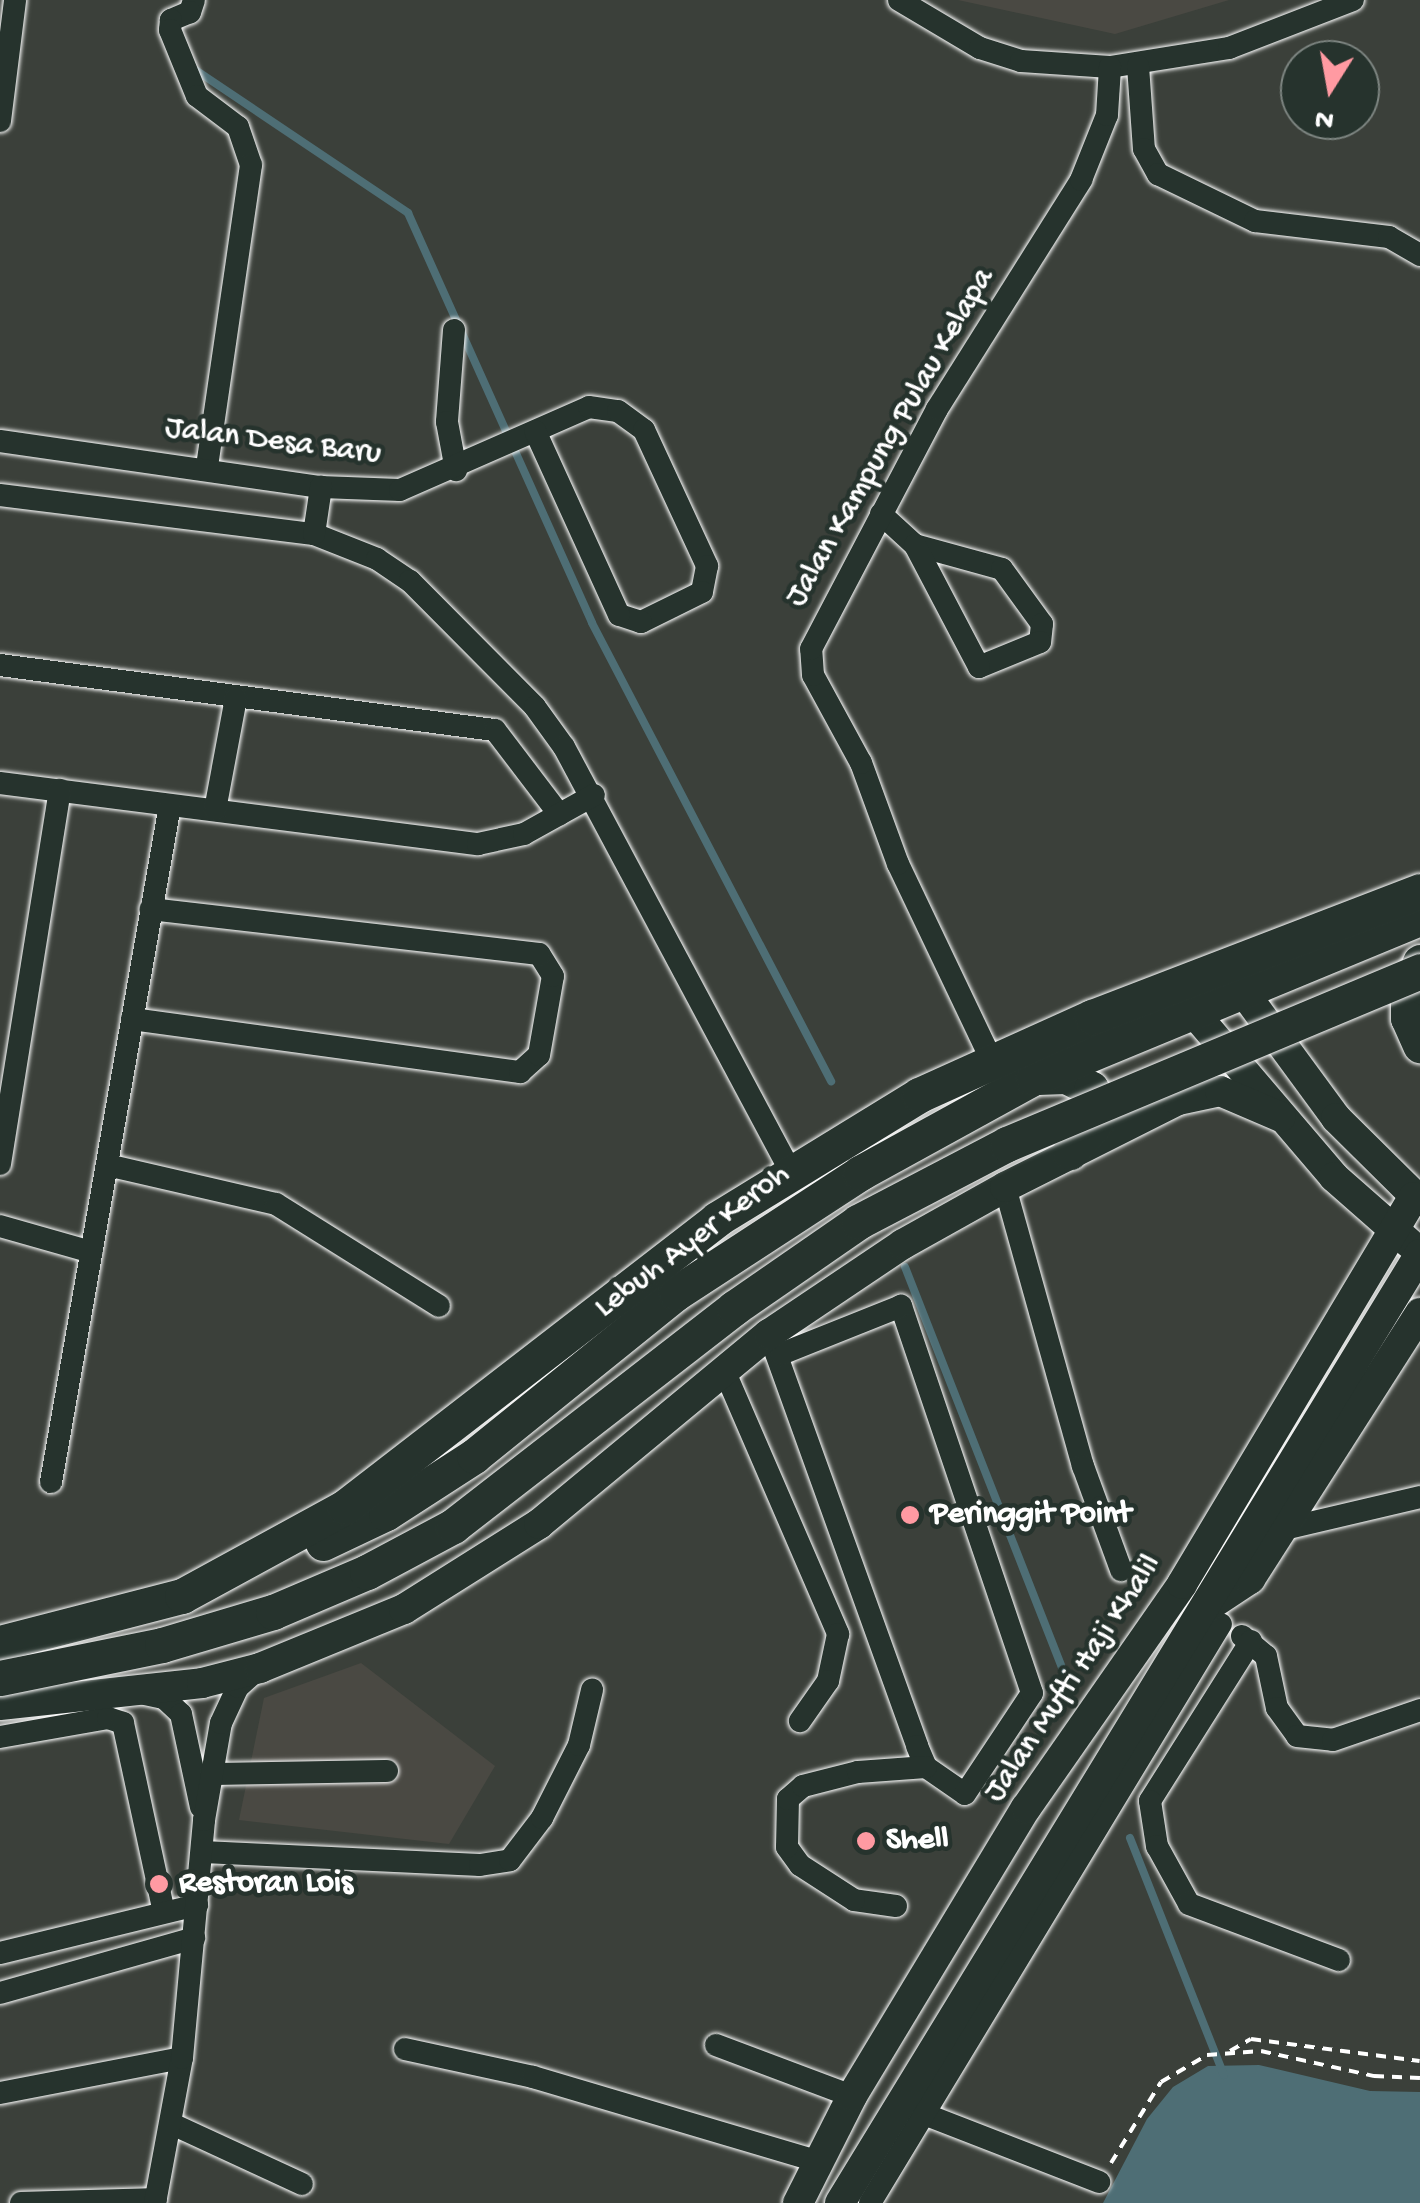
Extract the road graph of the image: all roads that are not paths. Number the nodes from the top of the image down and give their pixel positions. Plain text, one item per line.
1 (15, 0) edge
2 (899, 0) edge
3 (1353, 0) edge
4 (185, 11) edge
5 (1138, 66) junction
6 (1110, 67) junction
7 (0, 121) edge
8 (1420, 254) edge
9 (454, 330) dead end
10 (531, 433) junction
11 (0, 441) edge
12 (207, 467) junction
13 (456, 470) junction
14 (321, 487) junction
15 (0, 494) edge
16 (880, 514) junction
17 (314, 534) junction
18 (915, 545) junction
19 (0, 666) edge
20 (236, 698) junction
21 (0, 783) edge
22 (60, 790) junction
23 (594, 795) junction
24 (170, 804) junction
25 (215, 810) junction
26 (559, 814) junction
27 (1420, 891) edge
28 (151, 910) junction
29 (1420, 918) edge
30 (1420, 962) edge
31 (1420, 972) edge
32 (1246, 994) junction
33 (1195, 1014) junction
34 (132, 1019) junction
35 (1420, 1045) edge
36 (992, 1061) junction
37 (1032, 1078) junction
38 (1280, 1117) junction
39 (1070, 1152) junction
40 (0, 1164) edge
41 (107, 1165) junction
42 (789, 1170) junction
43 (1005, 1187) junction
44 (1417, 1199) edge
45 (0, 1226) edge
46 (1392, 1232) junction
47 (92, 1252) junction
48 (1420, 1252) edge
49 (439, 1306) dead end
50 (1420, 1313) edge
51 (775, 1344) junction
52 (724, 1370) junction
53 (51, 1482) dead end
54 (1420, 1498) edge
55 (1284, 1529) junction
56 (1121, 1570) dead end
57 (182, 1596) junction
58 (1210, 1618) junction
59 (1251, 1642) junction
60 (0, 1643) edge
61 (260, 1668) junction
62 (0, 1678) edge
63 (592, 1690) dead end
64 (135, 1692) junction
65 (0, 1704) edge
66 (1420, 1710) edge
67 (800, 1721) dead end
68 (0, 1737) edge
69 (926, 1767) junction
70 (386, 1771) dead end
71 (212, 1774) junction
72 (204, 1820) junction
73 (203, 1852) junction
74 (197, 1906) junction
75 (896, 1906) dead end
76 (164, 1912) junction
77 (194, 1938) junction
78 (0, 1953) edge
79 (1339, 1960) dead end
80 (0, 1993) edge
81 (716, 2045) dead end
82 (406, 2049) dead end
83 (182, 2058) junction
84 (0, 2093) edge
85 (852, 2096) junction
86 (924, 2114) junction
87 (172, 2124) junction
88 (817, 2161) junction
89 (1099, 2182) road end
90 (302, 2184) dead end
91 (156, 2201) edge
92 (22, 2203) edge
93 (798, 2203) edge
94 (840, 2203) edge
95 (870, 2203) edge

1 - 7 street
2 - 6 street
3 - 5 street
4 - 12 street
5 - 6 street
5 - 8 street
6 - 16 street, Jalan Kampung Pulau Kelapa
9 - 13 street
10 - 10 street, Jalan Desa Baru
10 - 13 street, Jalan Desa Baru
11 - 12 street, Jalan Desa Baru
12 - 14 street, Jalan Desa Baru
13 - 14 street, Jalan Desa Baru
14 - 17 street
15 - 17 street
16 - 18 street
16 - 36 street, Jalan Kampung Pulau Kelapa
17 - 23 street
18 - 18 street
19 - 20 street
20 - 25 street
20 - 26 street
21 - 22 street
22 - 24 street
22 - 40 street
23 - 26 street
23 - 42 street
24 - 25 street
24 - 28 street
25 - 26 street
27 - 36 highway, Lebuh Ayer Keroh
28 - 34 street
28 - 34 street
29 - 32 highway
30 - 35 highway
31 - 62 highway, bridge
32 - 33 highway
32 - 44 main road
33 - 37 highway
33 - 38 main road
34 - 41 street
36 - 42 highway, Lebuh Ayer Keroh
37 - 39 highway
37 - 57 highway
38 - 39 main road
38 - 46 main road
39 - 43 main road
41 - 47 street
41 - 49 street
42 - 57 highway, Lebuh Ayer Keroh
43 - 51 main road
43 - 56 street
44 - 46 main road, Jalan Mufti Haji Khalil
45 - 47 street
46 - 48 main road
46 - 85 main road, Jalan Mufti Haji Khalil
47 - 53 street
48 - 58 main road
50 - 55 main road, Jalan Mufti Haji Khalil
51 - 52 main road
51 - 69 street
51 - 69 street
52 - 61 main road
52 - 67 street
54 - 55 street
55 - 58 main road, Jalan Mufti Haji Khalil
57 - 60 highway, Lebuh Ayer Keroh
58 - 59 street
58 - 86 street
58 - 94 main road, Jalan Mufti Haji Khalil
59 - 66 street
59 - 79 street
61 - 64 main road
61 - 71 street
63 - 73 street
64 - 65 main road
64 - 72 street
68 - 76 street
69 - 75 street
70 - 71 street
71 - 72 street
72 - 73 street
73 - 74 street
74 - 76 street
74 - 77 street
76 - 78 street
77 - 80 street
77 - 83 street
81 - 85 street
82 - 88 street
83 - 84 street
83 - 87 street
85 - 88 main road, Jalan Mufti Haji Khalil
86 - 89 street
86 - 95 street
87 - 90 street
87 - 91 street
88 - 93 main road, Jalan Mufti Haji Khalil
91 - 92 street

